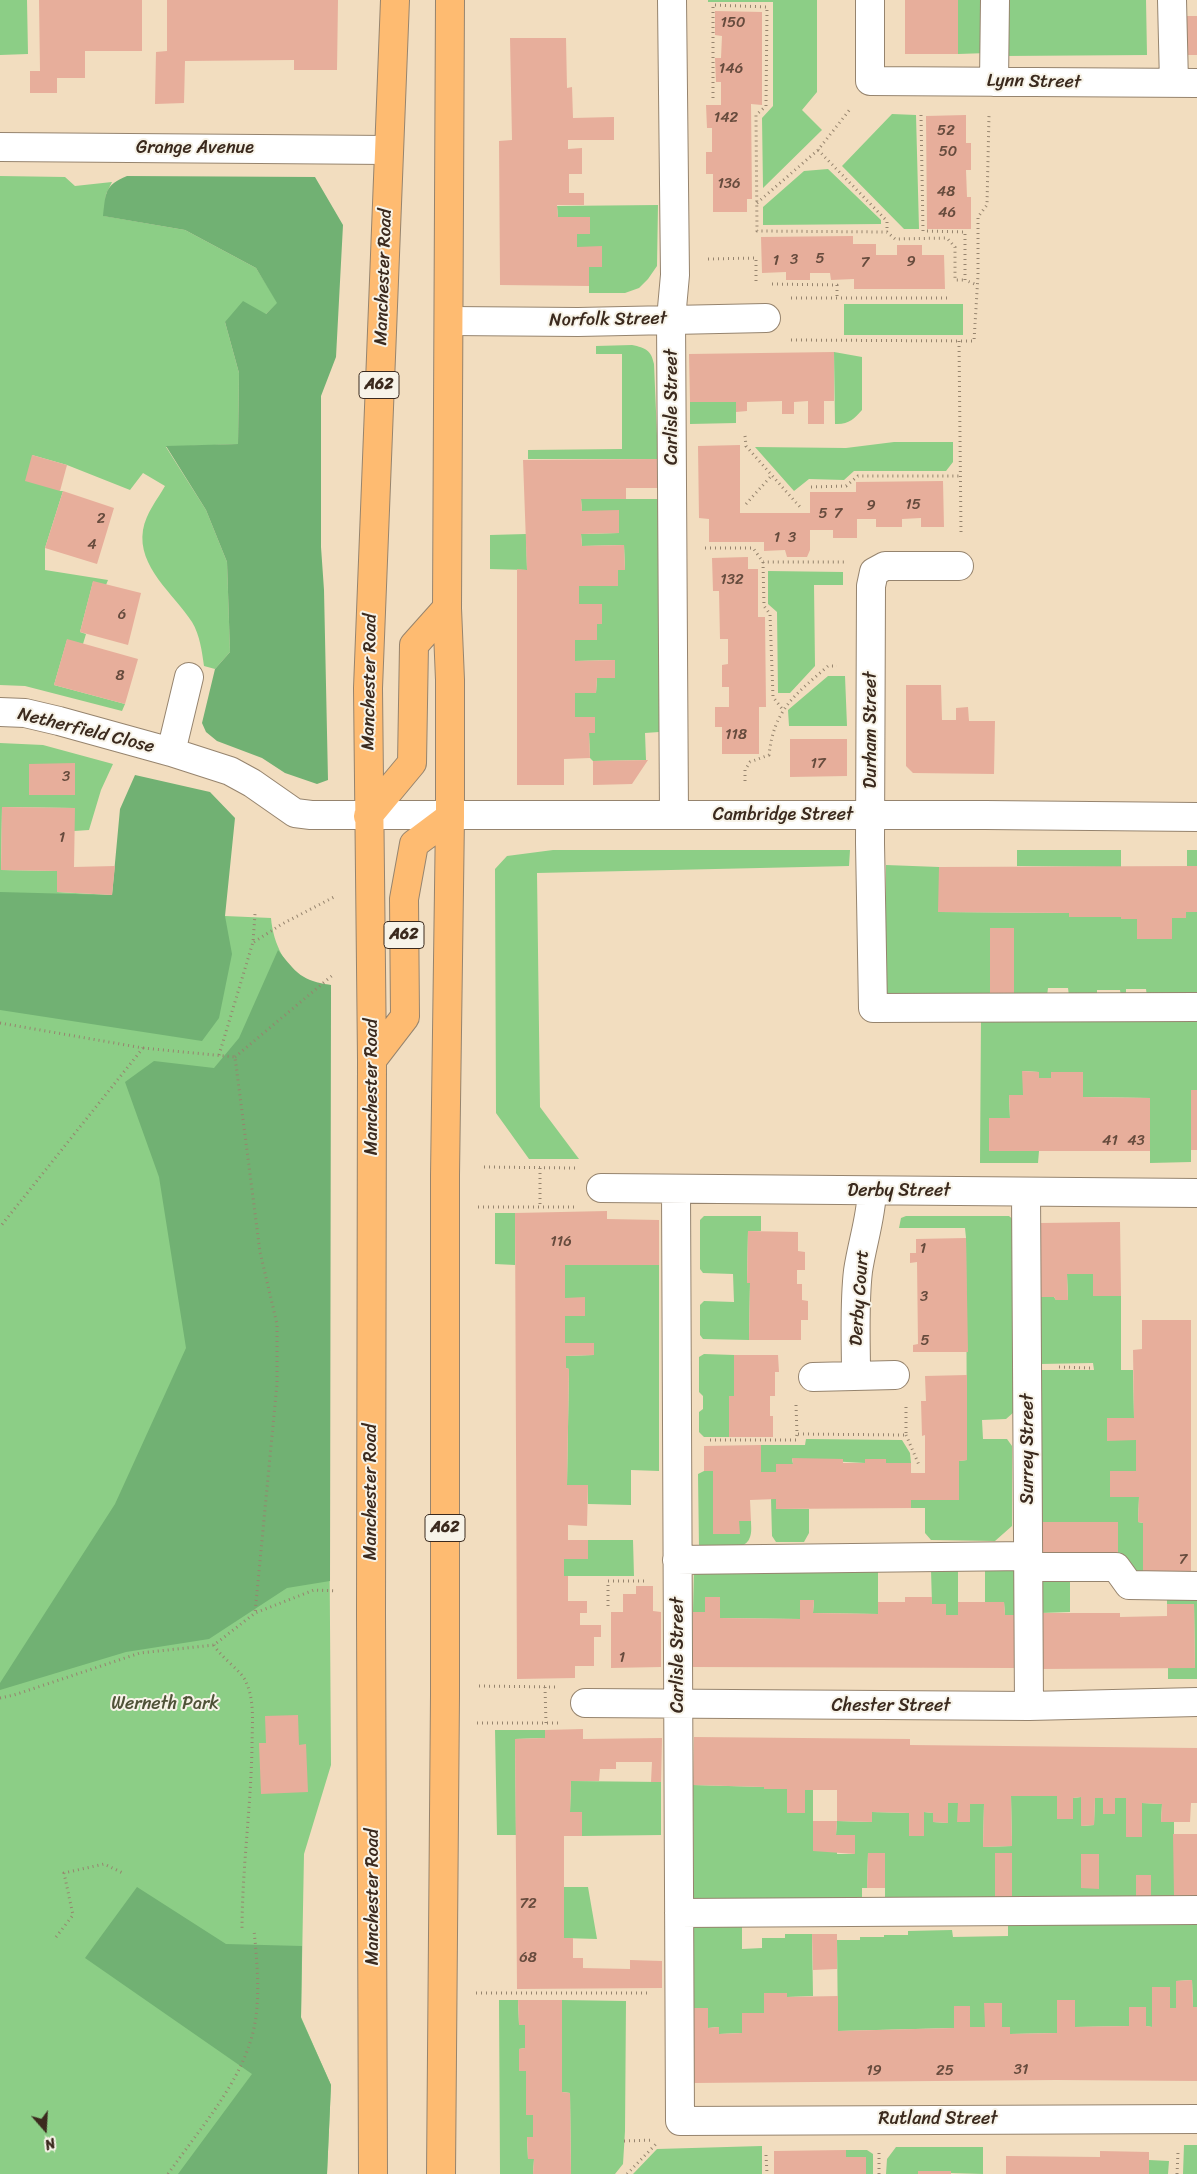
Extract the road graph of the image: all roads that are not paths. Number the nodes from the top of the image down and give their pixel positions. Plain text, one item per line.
1 (395, 0) edge
2 (450, 0) edge
3 (672, 0) edge
4 (870, 0) edge
5 (995, 0) edge
6 (1172, 0) edge
7 (1185, 83) edge
8 (992, 94) junction
9 (0, 147) edge
10 (389, 150) junction
11 (671, 318) junction
12 (766, 318) dead end
13 (450, 321) junction
14 (960, 553) road end
15 (447, 608) junction
16 (189, 677) dead end
17 (0, 712) edge
18 (171, 752) junction
19 (674, 815) junction
20 (368, 816) junction
21 (871, 816) junction
22 (450, 817) junction
23 (1197, 817) edge
24 (1197, 1008) edge
25 (372, 1060) junction
26 (601, 1188) dead end
27 (676, 1189) junction
28 (872, 1191) junction
29 (1026, 1192) junction
30 (1197, 1192) edge
31 (856, 1375) junction
32 (813, 1376) dead end
33 (900, 1386) road end
34 (677, 1560) junction
35 (1028, 1562) junction
36 (1197, 1586) edge
37 (575, 1695) road end
38 (1197, 1702) edge
39 (678, 1704) junction
40 (1029, 1706) junction
41 (1197, 1910) edge
42 (678, 1913) junction
43 (1197, 2119) edge
44 (680, 2121) joint
45 (373, 2174) edge
46 (441, 2174) edge

1 - 10 highway, Manchester Road / A62
2 - 13 highway, A62
3 - 11 street, Carlisle Street
4 - 8 street, Lynn Street
5 - 8 street
6 - 7 street
7 - 8 street, Lynn Street
9 - 10 street, Grange Avenue
10 - 20 highway, Manchester Road / A62
11 - 12 street, Norfolk Street
11 - 13 street, Norfolk Street
11 - 19 street, Carlisle Street
13 - 15 highway, A62
14 - 21 street, Durham Street
15 - 20 highway
15 - 22 highway, A62
16 - 18 street, Netherfield Close
17 - 18 street, Netherfield Close
18 - 20 street, Netherfield Close
19 - 21 street, Cambridge Street
19 - 22 street, Cambridge Street
20 - 22 street, Cambridge Street
20 - 25 highway, Manchester Road / A62
21 - 23 street, Cambridge Street
21 - 24 street, Durham Street
22 - 25 highway, A62
22 - 46 highway, A62
25 - 45 highway, Manchester Road / A62
26 - 27 street, Derby Street
27 - 28 street, Derby Street
27 - 34 street, Carlisle Street
28 - 29 street, Derby Street
28 - 31 street, Derby Court
29 - 30 street, Derby Street
29 - 35 street, Surrey Street
31 - 32 street
31 - 33 street
34 - 35 street
34 - 39 street, Carlisle Street
35 - 36 street
35 - 40 street, Surrey Street
37 - 39 street, Chester Street
38 - 40 street, Chester Street
39 - 40 street, Chester Street
39 - 42 street, Carlisle Street
41 - 42 street
42 - 44 street, Carlisle Street
43 - 44 street, Rutland Street

